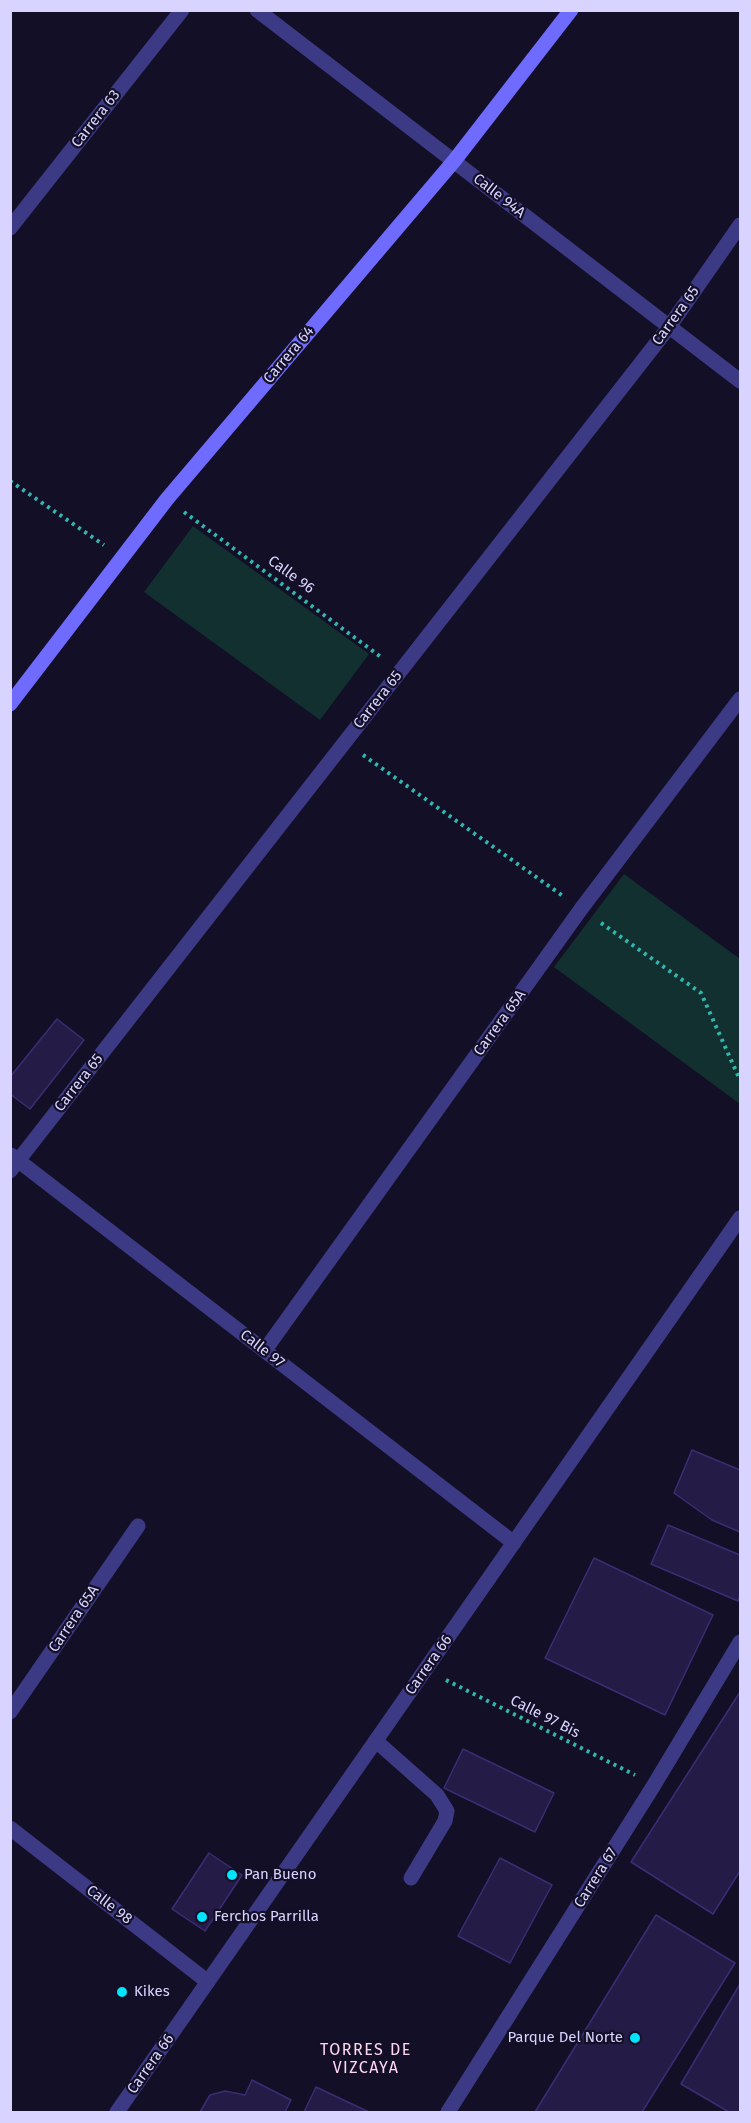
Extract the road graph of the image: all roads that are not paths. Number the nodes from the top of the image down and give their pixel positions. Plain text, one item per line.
1 (182, 10) edge
2 (257, 10) edge
3 (571, 10) edge
4 (454, 161) junction
5 (741, 225) edge
6 (10, 228) edge
7 (669, 327) junction
8 (741, 381) edge
9 (741, 699) edge
10 (10, 704) edge
11 (13, 1162) edge
12 (741, 1218) edge
13 (265, 1350) junction
14 (138, 1526) dead end
15 (514, 1543) junction
16 (741, 1642) edge
17 (10, 1712) edge
18 (376, 1741) junction
19 (10, 1828) edge
20 (411, 1878) dead end
21 (208, 1982) junction
22 (117, 2112) edge
23 (448, 2112) edge

1 - 6 street, Carrera 63
2 - 4 street, Calle 94A
3 - 4 street, Carrera 64
4 - 7 street, Calle 94A
4 - 10 street, Carrera 64
5 - 7 street, Carrera 65
7 - 8 street, Calle 94A
7 - 11 street, Carrera 65
9 - 13 street, Carrera 65A
11 - 13 street, Calle 97
12 - 15 street, Carrera 66
13 - 15 street, Calle 97
14 - 17 street, Carrera 65A
15 - 18 street, Carrera 66
16 - 23 street, Carrera 67
18 - 20 street
18 - 21 street, Carrera 66
19 - 21 street, Calle 98
21 - 22 street, Carrera 66

